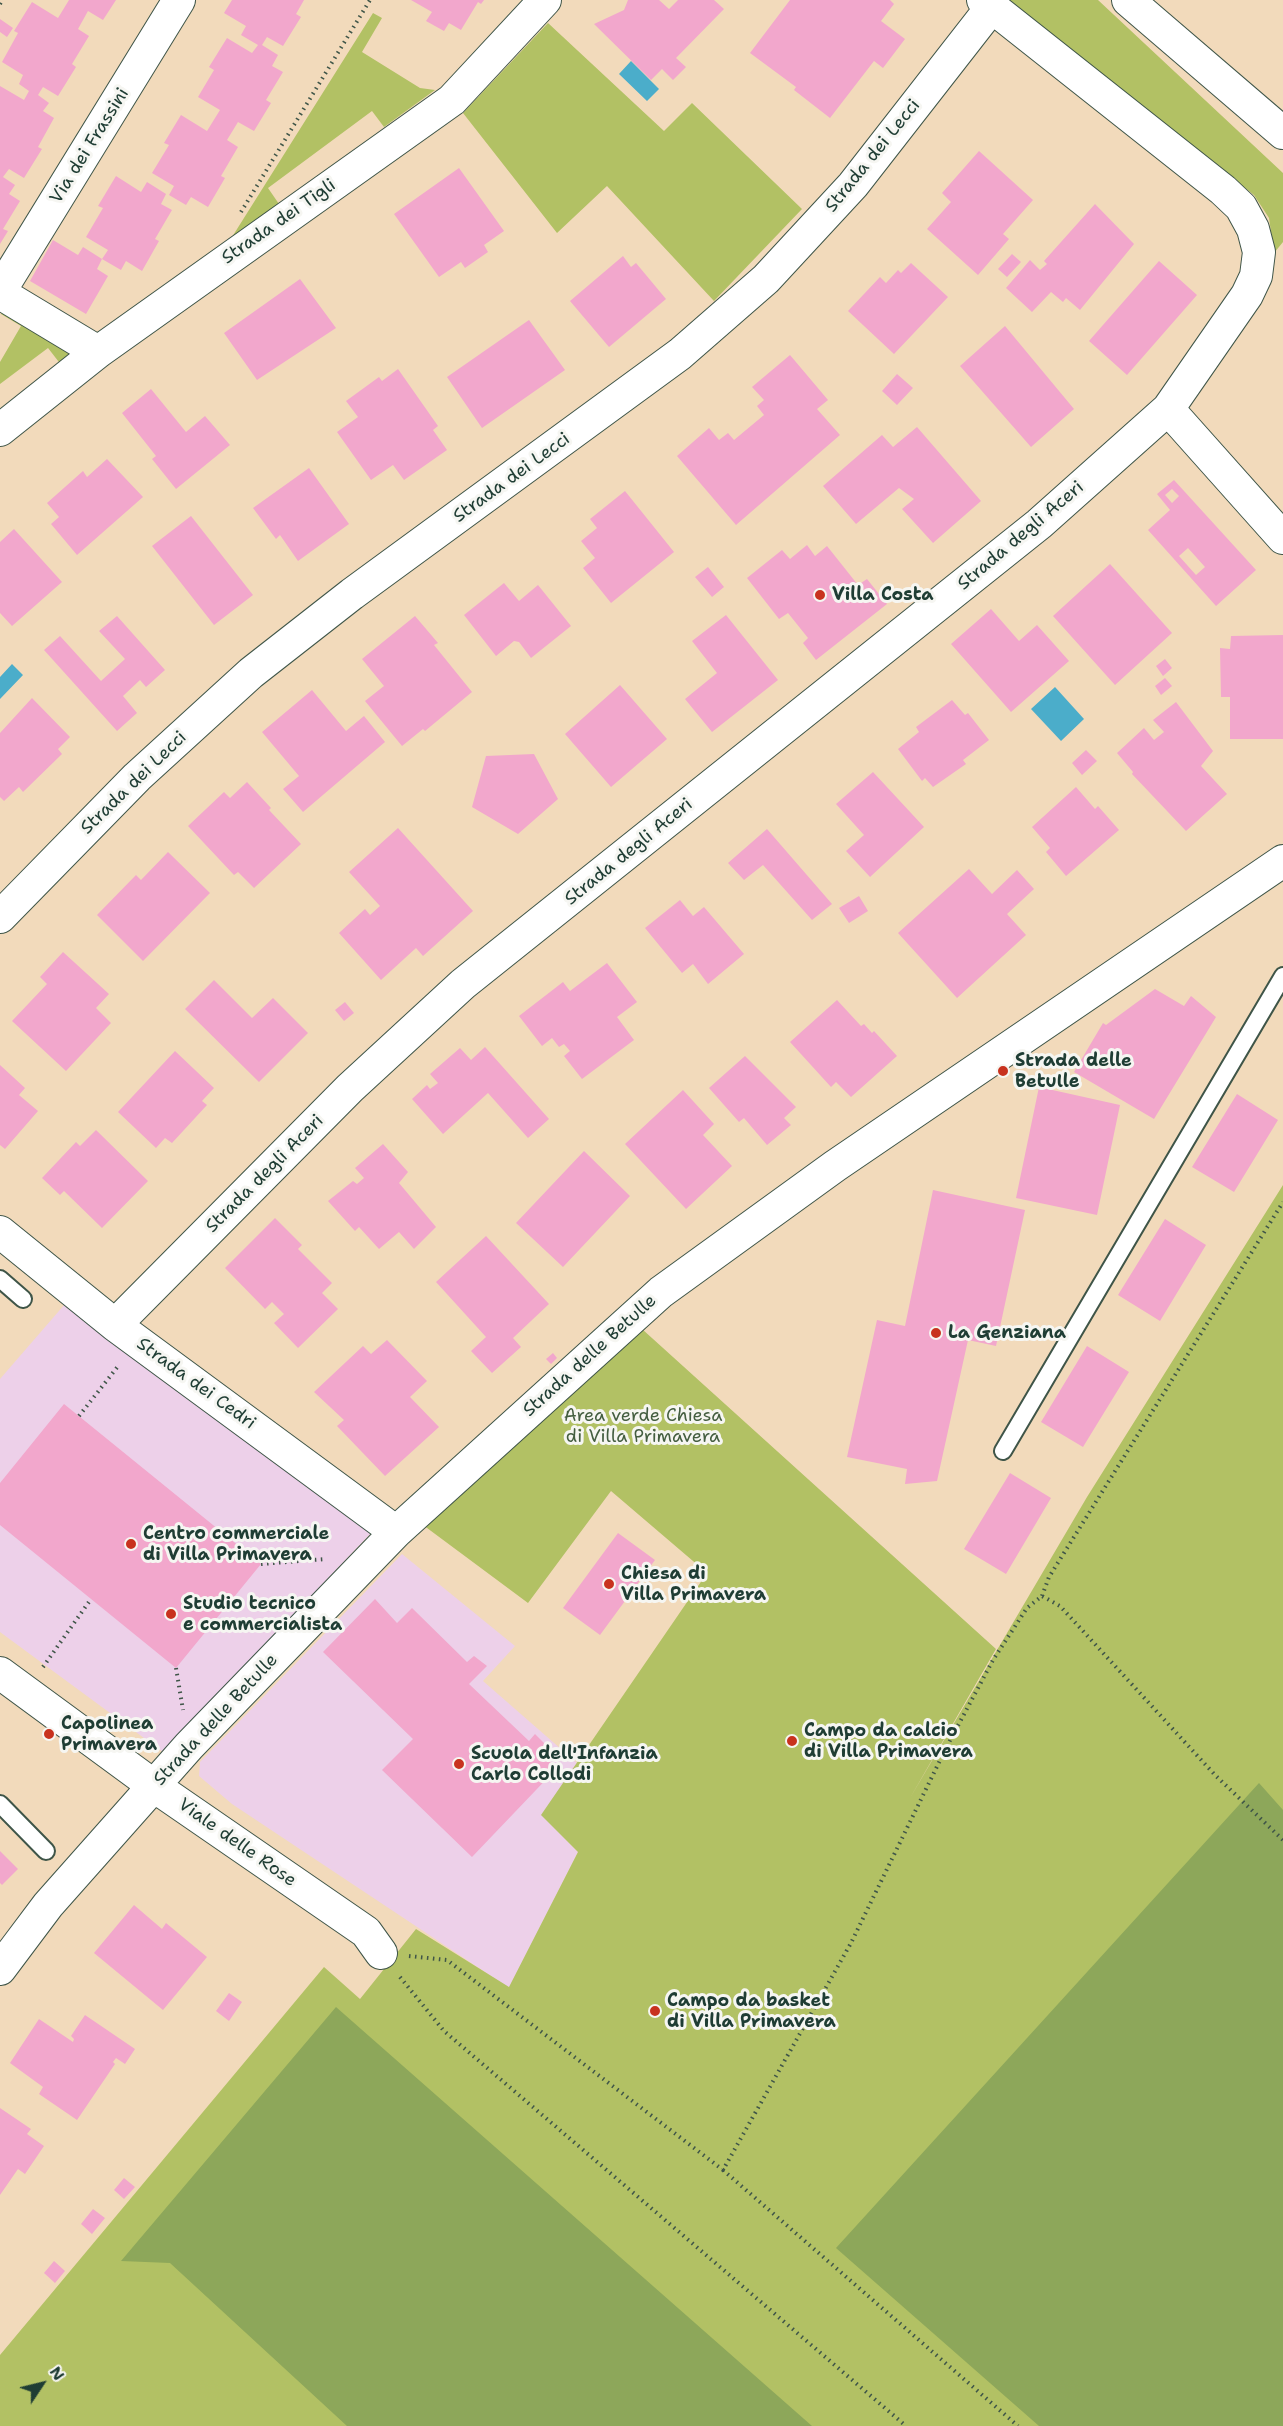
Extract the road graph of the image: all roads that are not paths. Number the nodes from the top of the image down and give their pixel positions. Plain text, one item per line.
1 (179, 0) edge
2 (545, 0) edge
3 (1128, 0) edge
4 (987, 4) edge
5 (1283, 133) edge
6 (0, 292) edge
7 (98, 352) junction
8 (1168, 409) junction
9 (0, 430) edge
10 (1283, 538) edge
11 (1283, 861) edge
12 (0, 917) edge
13 (1283, 976) edge
14 (0, 1232) edge
15 (0, 1279) edge
16 (23, 1299) dead end
17 (115, 1325) junction
18 (1003, 1451) dead end
19 (396, 1532) junction
20 (0, 1673) edge
21 (154, 1786) junction
22 (0, 1804) edge
23 (46, 1851) dead end
24 (381, 1953) road end
25 (0, 1969) edge

1 - 6 street, Via dei Frassini
2 - 7 street, Strada dei Tigli
3 - 5 street
4 - 8 street, Strada degli Aceri
4 - 12 street, Strada dei Lecci
6 - 7 street
7 - 9 street, Strada dei Tigli
8 - 10 street
8 - 17 street, Strada degli Aceri
11 - 19 street, Strada delle Betulle
13 - 18 lane
14 - 17 street, Strada dei Cedri
15 - 16 lane
17 - 19 street, Strada dei Cedri
19 - 21 street, Strada delle Betulle
20 - 21 street, Viale delle Rose
21 - 24 street, Viale delle Rose
21 - 25 street, Strada delle Betulle
22 - 23 lane

